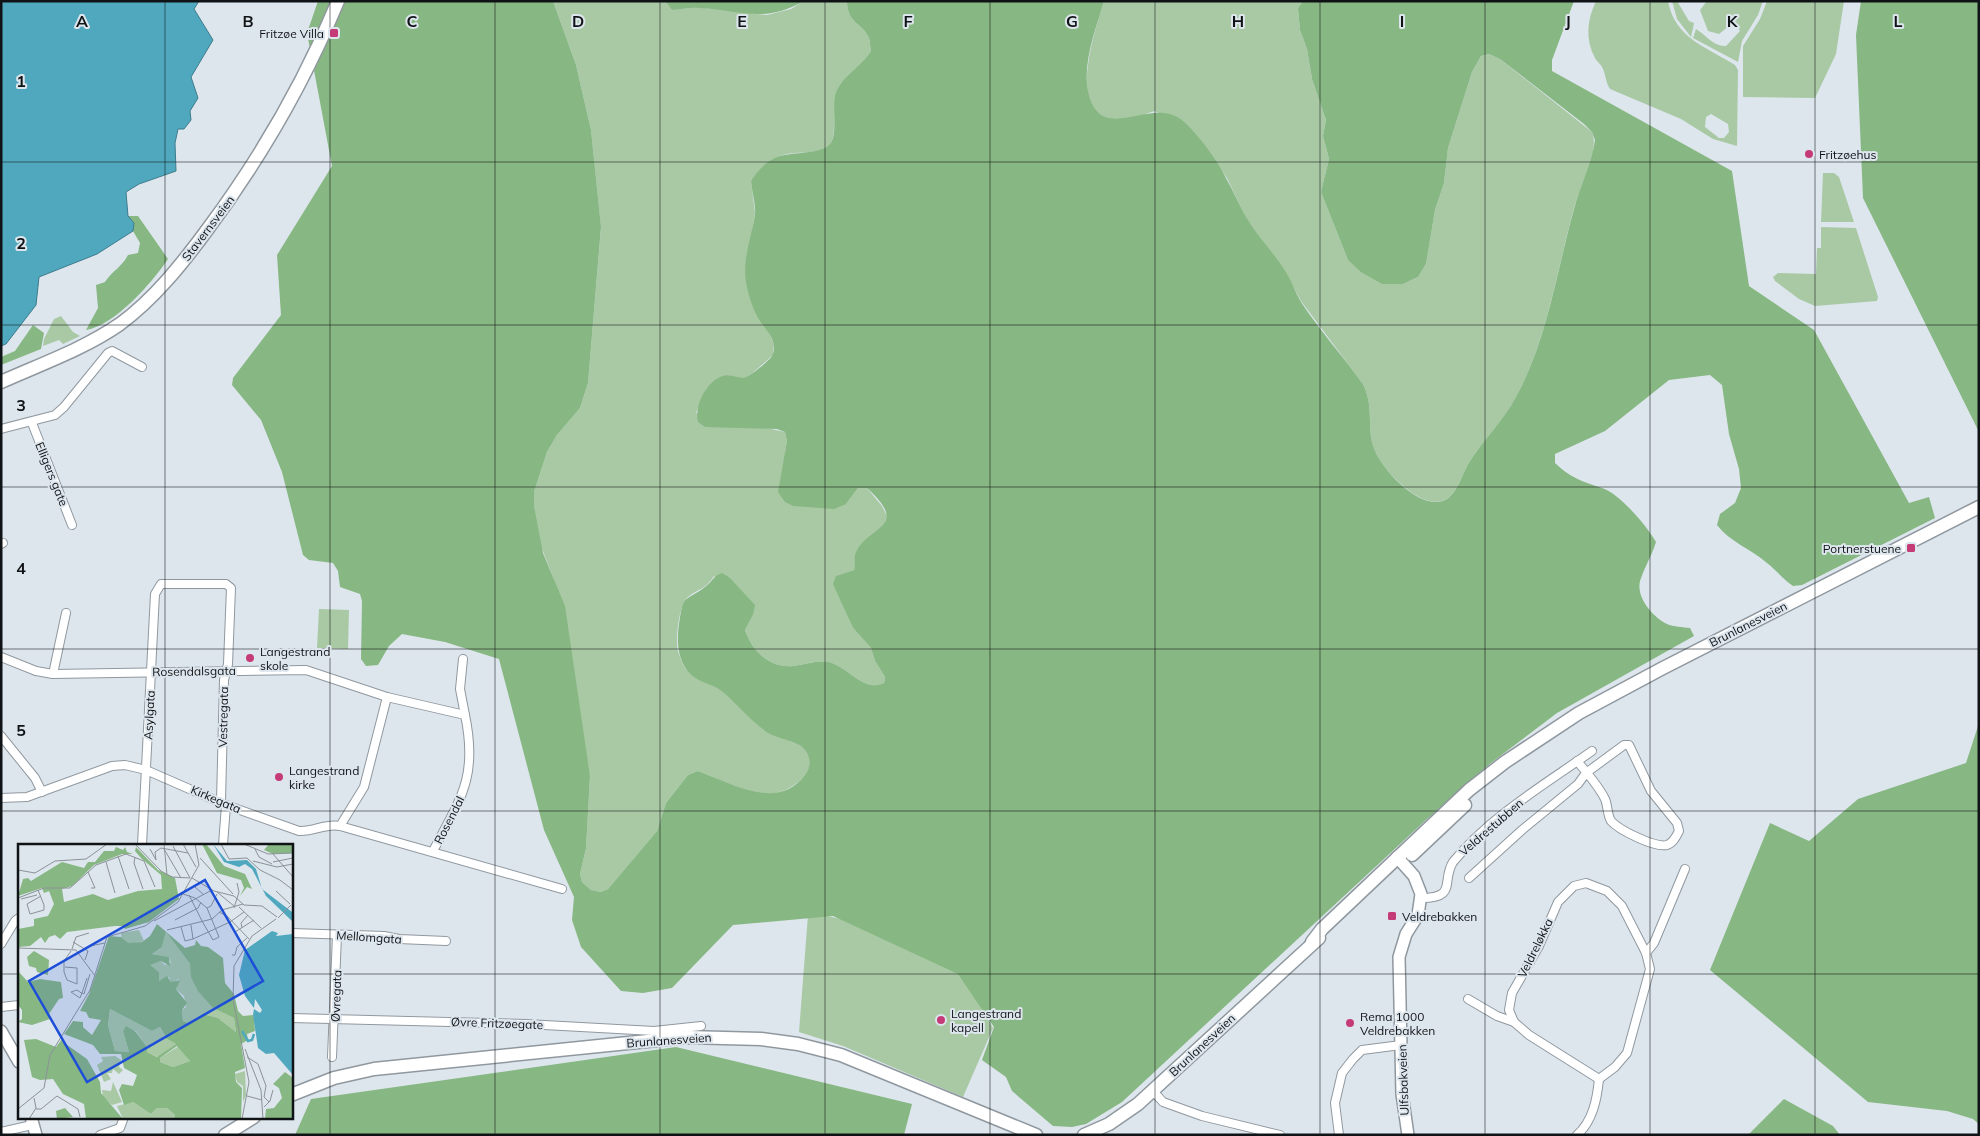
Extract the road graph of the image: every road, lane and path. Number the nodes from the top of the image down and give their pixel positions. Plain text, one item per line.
1 (338, 1) edge
2 (142, 367) dead end
3 (1, 382) edge
4 (32, 423) junction
5 (1, 430) edge
6 (1979, 508) edge
7 (72, 525) dead end
8 (158, 586) joint
9 (66, 613) dead end
10 (1, 657) edge
11 (463, 659) dead end
12 (227, 671) junction
13 (151, 672) junction
14 (53, 674) junction
15 (386, 697) junction
16 (465, 715) junction
17 (1, 736) edge
18 (1592, 751) dead end
19 (1577, 761) junction
20 (146, 770) junction
21 (1586, 773) junction
22 (42, 792) junction
23 (1, 798) edge
24 (223, 803) junction
25 (340, 826) junction
26 (142, 844) edge
27 (223, 844) edge
28 (433, 851) junction
29 (1400, 860) junction
30 (1685, 869) dead end
31 (1469, 878) dead end
32 (562, 889) dead end
33 (1421, 898) junction
34 (18, 919) edge
35 (292, 933) edge
36 (337, 935) junction
37 (446, 941) dead end
38 (1, 944) edge
39 (1646, 953) junction
40 (1468, 999) dead end
41 (18, 1005) edge
42 (1, 1007) edge
43 (292, 1018) edge
44 (335, 1019) junction
45 (1514, 1022) junction
46 (702, 1026) dead end
47 (1, 1031) edge
48 (1401, 1045) junction
49 (332, 1057) dead end
50 (18, 1060) edge
51 (1599, 1079) junction
52 (1153, 1091) junction
53 (292, 1095) edge
54 (124, 1118) edge
55 (252, 1118) edge
56 (33, 1126) edge
57 (1, 1132) edge
58 (100, 1135) edge
59 (225, 1135) edge
60 (1036, 1135) edge
61 (1084, 1135) edge
62 (1280, 1135) edge
63 (1339, 1135) edge
64 (1408, 1135) edge
65 (1577, 1135) edge

1 - 3 main road, Stavernsveien
2 - 4 street
4 - 5 street
4 - 7 street, Elligers gate
6 - 29 main road, Brunlanesveien
8 - 12 street, Vestregata
8 - 13 street, Asylgata
9 - 14 street
10 - 14 street, Rosendalsgata
11 - 16 street, Rosendal
12 - 13 street, Rosendalsgata
12 - 15 street, Rosendalsgata
12 - 24 street, Vestregata
13 - 14 street, Rosendalsgata
13 - 20 street, Asylgata
15 - 16 street
15 - 25 street
16 - 28 street, Rosendal
17 - 22 street
18 - 19 street, Veldrestubben
19 - 21 street, Veldrestubben
19 - 33 street, Veldrestubben
20 - 22 street, Kirkegata
20 - 24 street, Kirkegata
20 - 26 street, Asylgata
21 - 21 street, Veldrestubben
21 - 31 street, Veldrestubben
22 - 23 street, Kirkegata
24 - 25 street, Kirkegata
24 - 27 street, Vestregata
25 - 28 street, Kirkegata
28 - 32 street, Rosendal
29 - 33 street
29 - 52 main road, Brunlanesveien
30 - 39 street
33 - 48 street, Ulfsbakveien
34 - 38 street
35 - 36 street, Mellomgata
36 - 37 street, Mellomgata
36 - 44 street, Øvregata
39 - 45 street, Veldreløkka
39 - 51 street, Veldreløkka
40 - 45 street
41 - 42 street
43 - 44 street, Øvre Fritzøegate
44 - 46 street, Øvre Fritzøegate
44 - 49 street, Øvregata
45 - 51 street
47 - 50 street
48 - 63 street
48 - 64 street, Ulfsbakveien
51 - 65 street
52 - 61 main road, Brunlanesveien
52 - 62 street
53 - 60 main road, Brunlanesveien
54 - 58 street
55 - 59 main road
56 - 57 street

